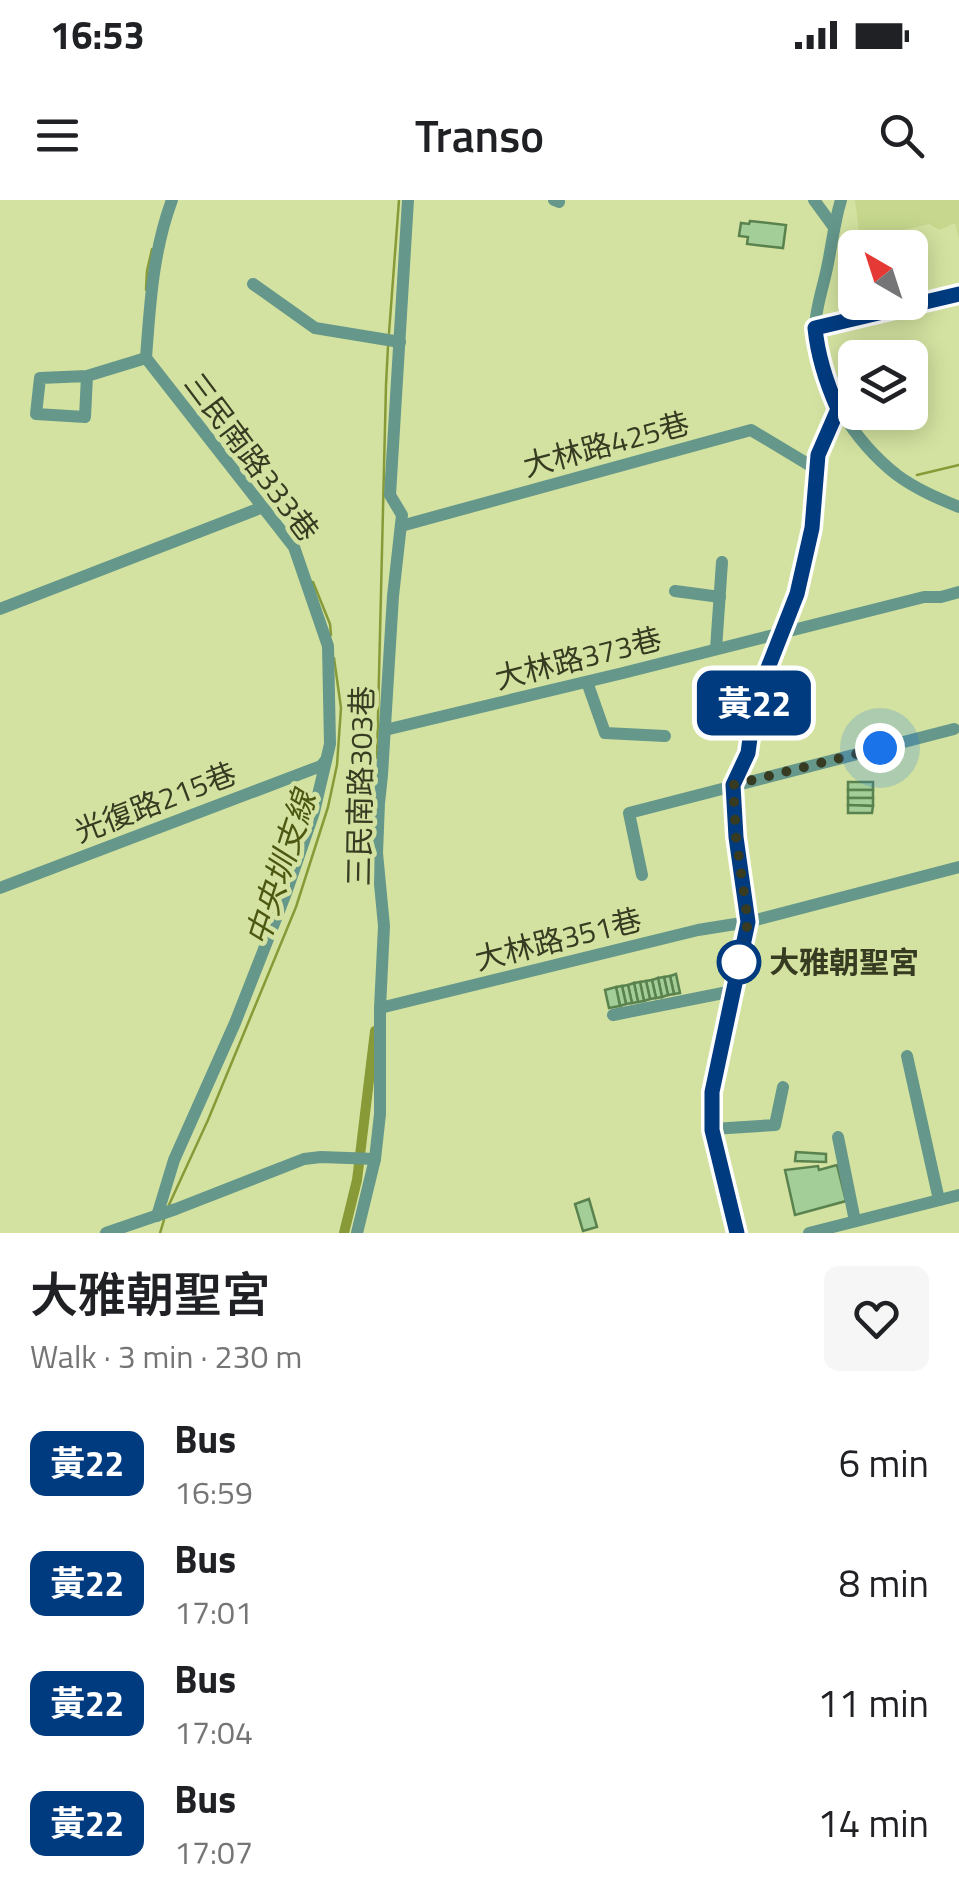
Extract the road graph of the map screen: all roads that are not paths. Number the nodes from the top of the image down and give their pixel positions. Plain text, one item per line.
1 (172, 200) edge
2 (408, 200) edge
3 (814, 200) edge
4 (841, 200) edge
5 (833, 226) junction
6 (253, 284) dead end
7 (959, 294) edge
8 (815, 328) junction
9 (400, 342) junction
10 (146, 352) junction
11 (87, 376) junction
12 (838, 409) joint
13 (855, 430) edge
14 (816, 468) junction
15 (262, 507) junction
16 (959, 507) edge
17 (400, 526) junction
18 (722, 562) dead end
19 (675, 591) dead end
20 (959, 592) edge
21 (720, 597) junction
22 (0, 608) edge
23 (783, 632) junction
24 (716, 649) junction
25 (587, 682) junction
26 (954, 729) dead end
27 (385, 730) junction
28 (665, 736) dead end
29 (326, 760) junction
30 (733, 785) junction
31 (959, 866) edge
32 (642, 875) dead end
33 (0, 888) edge
34 (748, 922) junction
35 (733, 991) junction
36 (380, 1008) junction
37 (613, 1015) dead end
38 (907, 1056) dead end
39 (783, 1087) dead end
40 (712, 1130) junction
41 (838, 1138) dead end
42 (375, 1158) junction
43 (959, 1195) edge
44 (938, 1200) junction
45 (164, 1214) junction
46 (855, 1221) junction
47 (106, 1233) edge
48 (357, 1233) edge
49 (737, 1233) edge
50 (808, 1233) edge

1 - 10 street
2 - 9 street, 三民南路303巷
3 - 5 street
4 - 5 street
5 - 8 street
6 - 9 street
7 - 8 street
8 - 12 street
9 - 17 street, 三民南路303巷
10 - 11 street
10 - 15 street, 三民南路333巷
11 - 11 street
12 - 14 street
13 - 16 street
14 - 17 street, 大林路425巷
14 - 23 street
15 - 22 street
15 - 29 street, 三民南路333巷
17 - 27 street, 三民南路303巷
18 - 21 street
19 - 21 street
20 - 23 street, 大林路373巷
21 - 24 street
23 - 24 street, 大林路373巷
23 - 30 street
24 - 25 street, 大林路373巷
25 - 27 street, 大林路373巷
25 - 28 street
26 - 30 street
27 - 36 street, 三民南路303巷
29 - 33 street, 光復路215巷
29 - 45 street, 三民南路333巷
30 - 32 street
30 - 34 street
31 - 34 street, 大林路351巷
34 - 35 street
34 - 36 street, 大林路351巷
35 - 37 street
35 - 40 street
36 - 42 street, 三民南路303巷
38 - 44 street
39 - 40 street
40 - 49 street
41 - 46 street
42 - 45 street
42 - 48 street, 三民南路303巷
43 - 44 street
44 - 46 street
45 - 47 street
46 - 50 street

